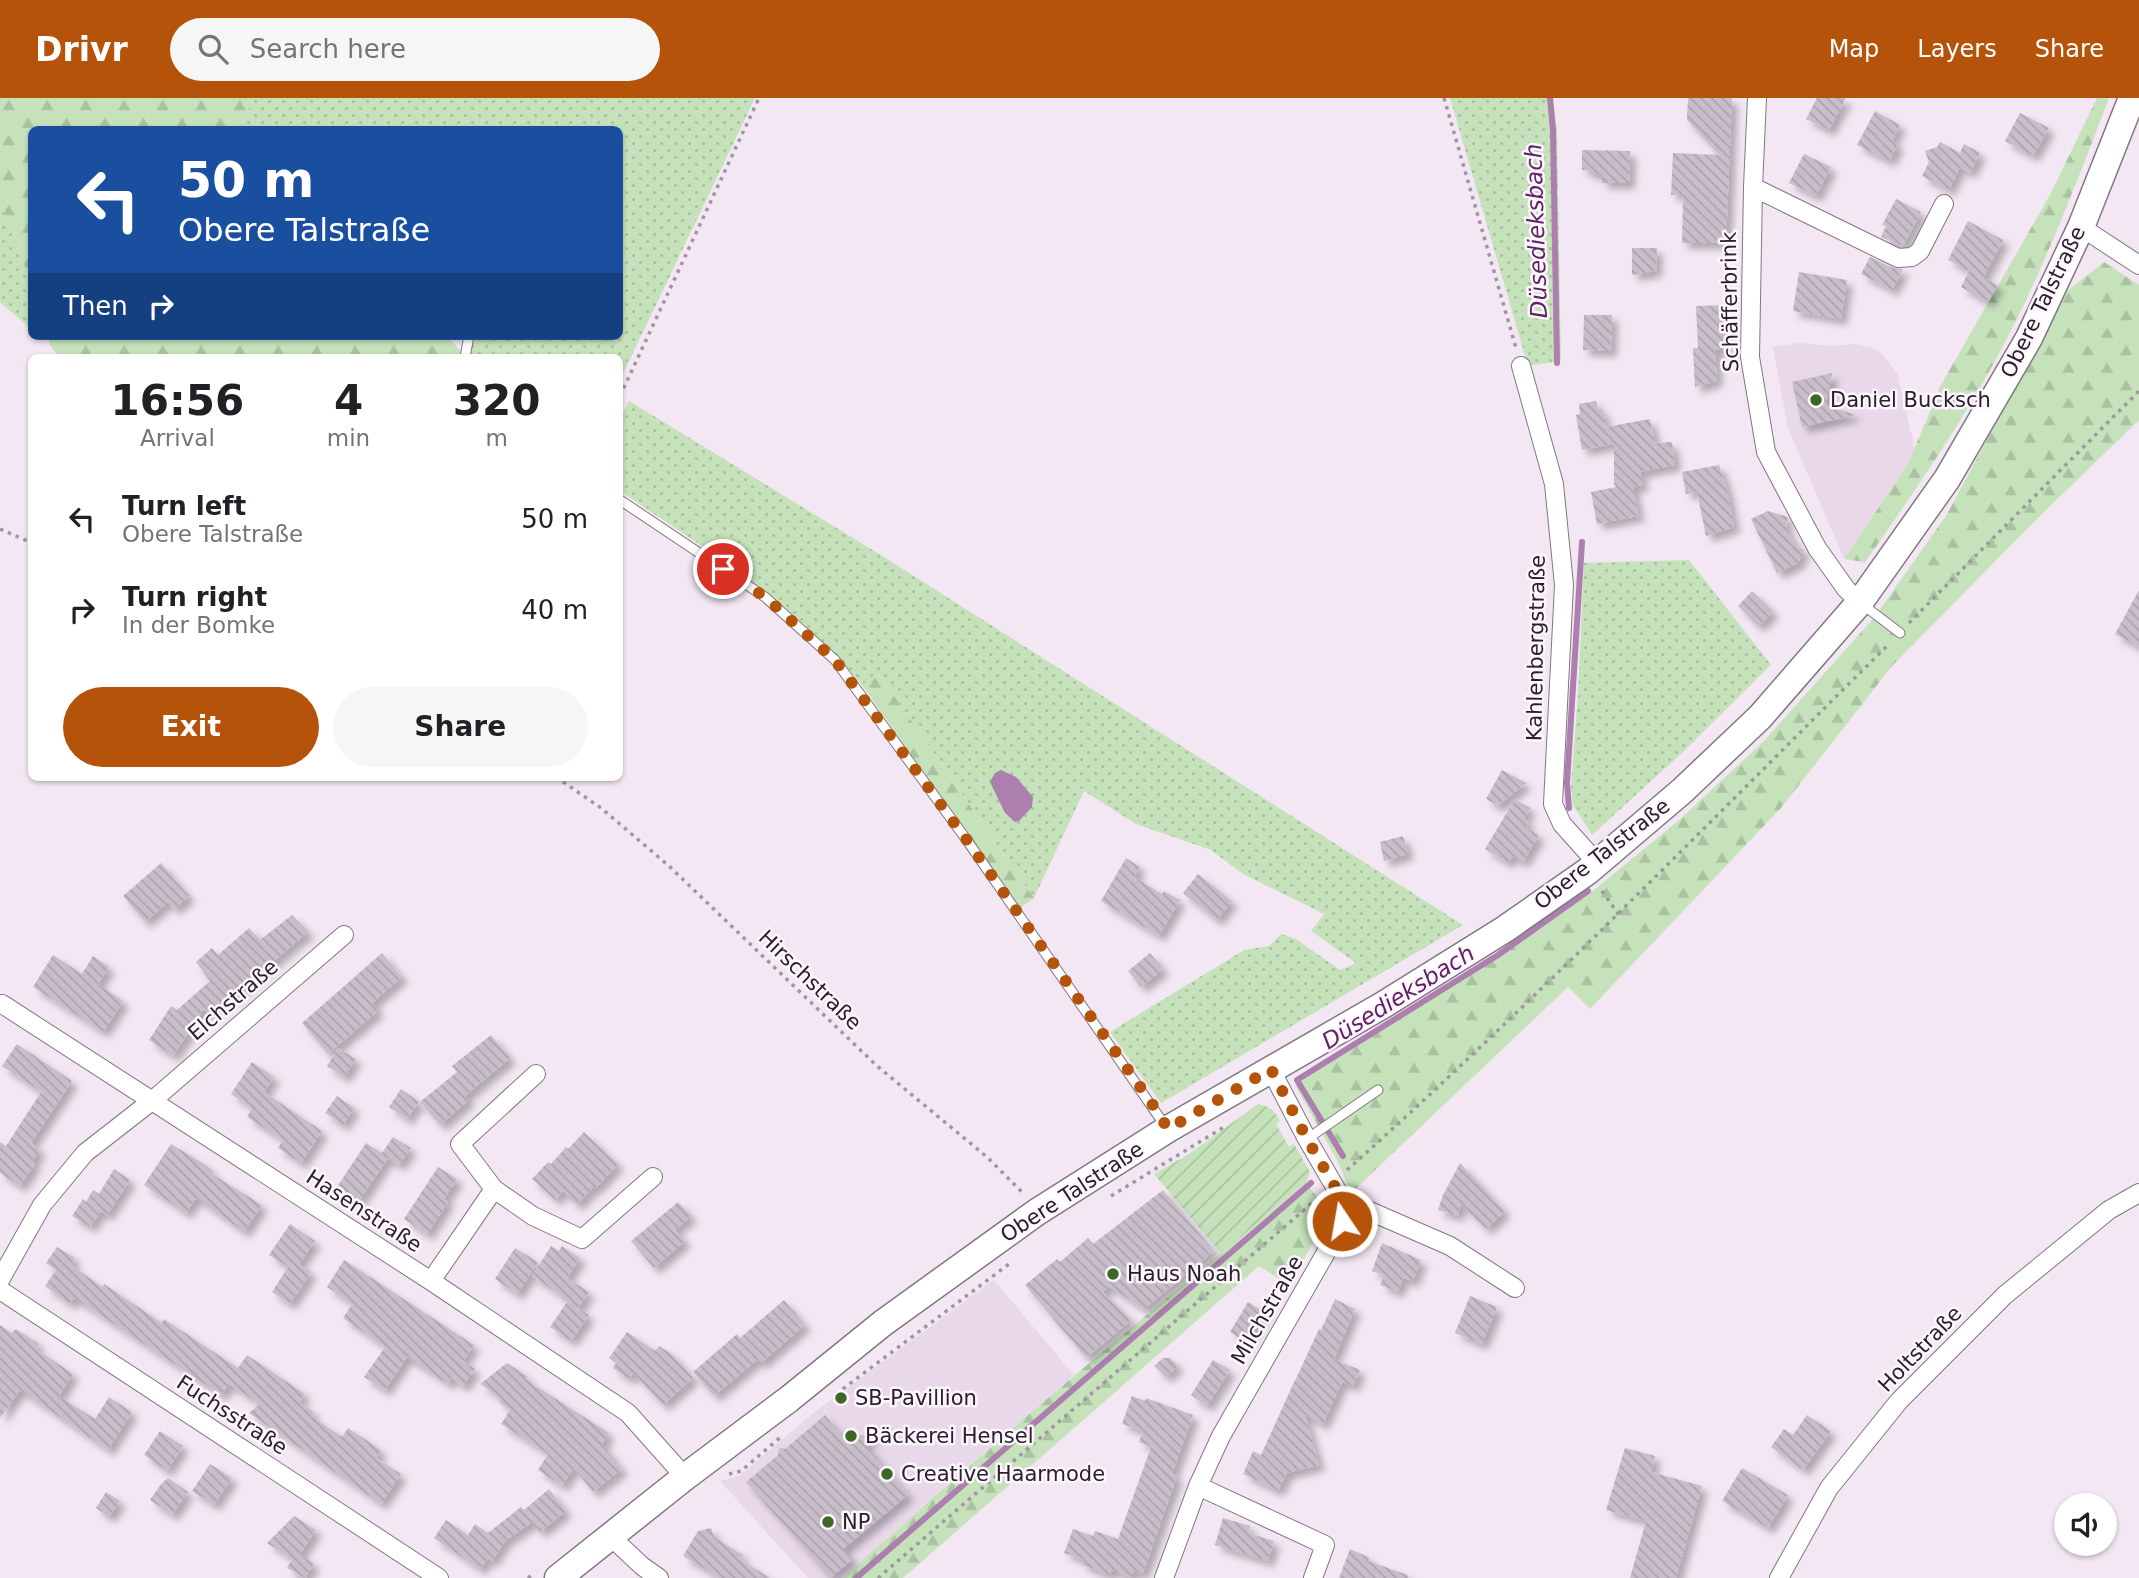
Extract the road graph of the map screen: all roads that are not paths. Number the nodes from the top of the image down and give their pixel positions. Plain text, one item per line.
1 (1757, 98) edge
2 (2132, 98) edge
3 (1753, 187) junction
4 (1944, 204) dead end
5 (2081, 227) junction
6 (2139, 265) edge
7 (1521, 366) road end
8 (623, 501) edge
9 (1860, 603) junction
10 (1900, 633) road end
11 (1592, 867) junction
12 (344, 935) dead end
13 (2, 1004) edge
14 (1271, 1069) junction
15 (536, 1074) dead end
16 (1378, 1090) dead end
17 (153, 1100) junction
18 (1168, 1129) junction
19 (1307, 1139) junction
20 (653, 1177) dead end
21 (494, 1189) junction
22 (1337, 1192) junction
23 (2139, 1193) edge
24 (0, 1280) edge
25 (431, 1281) junction
26 (1516, 1288) dead end
27 (0, 1290) edge
28 (685, 1477) junction
29 (1198, 1486) junction
30 (610, 1536) junction
31 (547, 1575) edge
32 (439, 1578) edge
33 (659, 1578) edge
34 (1164, 1578) edge
35 (1313, 1578) edge
36 (1779, 1578) edge

1 - 3 street, Schäfferbrink
2 - 5 street, Obere Talstraße
3 - 4 street
3 - 9 street, Schäfferbrink
5 - 6 street
5 - 9 street, Obere Talstraße
7 - 11 street, Kahlenbergstraße
8 - 18 lane
9 - 10 lane
9 - 11 street, Obere Talstraße
11 - 14 street, Obere Talstraße
12 - 17 street, Elchstraße
13 - 17 street, Hasenstraße
14 - 18 street, Obere Talstraße
14 - 19 street
15 - 21 street
16 - 19 lane
17 - 24 street, Elchstraße
17 - 25 street, Hasenstraße
18 - 28 street, Obere Talstraße
19 - 22 street
20 - 21 street
21 - 25 street
22 - 26 street
22 - 29 street, Milchstraße
23 - 36 street, Holtstraße
25 - 28 street, Hasenstraße
27 - 32 street, Fuchsstraße
28 - 30 street, Obere Talstraße
29 - 34 street, Milchstraße
29 - 35 street
30 - 31 street, Obere Talstraße
30 - 33 street

